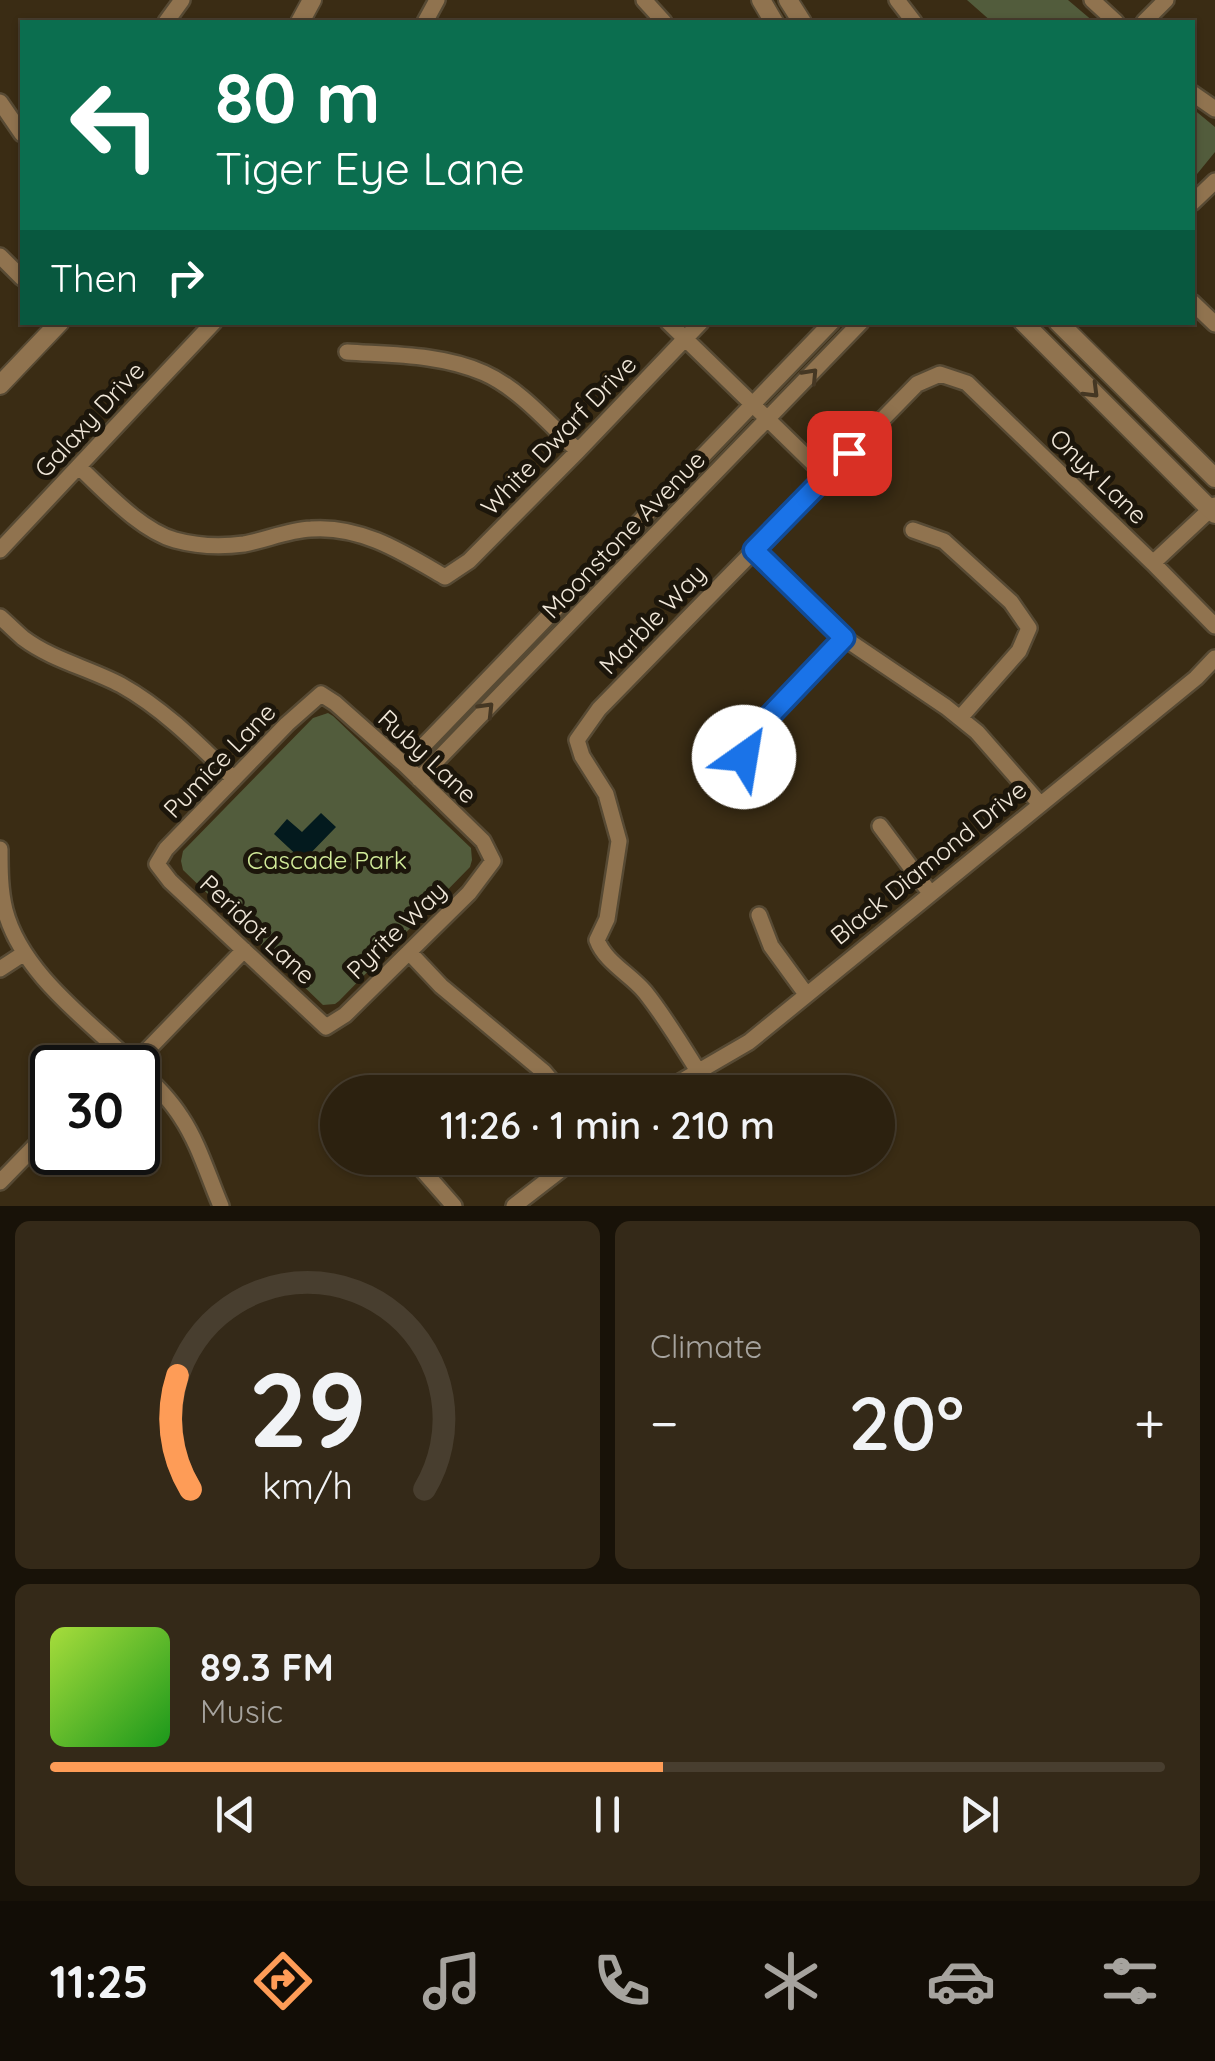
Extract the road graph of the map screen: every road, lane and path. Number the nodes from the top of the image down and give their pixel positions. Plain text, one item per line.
1 (644, 0) edge
2 (1092, 0) edge
3 (1166, 0) edge
4 (662, 20) edge
5 (1114, 20) edge
6 (1146, 20) edge
7 (0, 102) edge
8 (20, 131) edge
9 (1215, 181) edge
10 (1195, 200) edge
11 (0, 256) edge
12 (20, 276) edge
13 (1195, 305) edge
14 (1215, 324) edge
15 (57, 325) edge
16 (211, 325) edge
17 (671, 325) edge
18 (698, 325) edge
19 (829, 325) edge
20 (858, 325) edge
21 (1026, 325) edge
22 (1061, 325) edge
23 (686, 339) junction
24 (347, 352) dead end
25 (940, 374) joint
26 (0, 385) edge
27 (753, 406) junction
28 (768, 420) junction
29 (578, 451) junction
30 (79, 467) junction
31 (826, 476) junction
32 (1215, 478) edge
33 (1213, 510) edge
34 (913, 530) dead end
35 (0, 550) edge
36 (754, 550) junction
37 (1153, 562) junction
38 (0, 617) edge
39 (1215, 626) edge
40 (844, 638) junction
41 (1215, 658) edge
42 (320, 694) joint
43 (960, 718) junction
44 (744, 757) dead end
45 (405, 766) junction
46 (234, 779) junction
47 (420, 779) junction
48 (1040, 804) junction
49 (880, 826) dead end
50 (0, 848) edge
51 (493, 861) joint
52 (157, 864) joint
53 (930, 893) junction
54 (759, 915) dead end
55 (244, 950) junction
56 (409, 952) junction
57 (23, 954) junction
58 (0, 969) edge
59 (806, 994) junction
60 (326, 1027) joint
61 (112, 1045) edge
62 (155, 1045) edge
63 (698, 1071) junction
64 (547, 1075) edge
65 (691, 1075) edge
66 (160, 1090) edge
67 (30, 1151) edge
68 (427, 1175) edge
69 (554, 1175) edge
70 (0, 1182) edge
71 (221, 1206) edge
72 (454, 1206) edge
73 (514, 1206) edge

1 - 4 street
2 - 5 street
3 - 6 street
7 - 8 street
9 - 10 street
11 - 12 street
13 - 14 street
15 - 26 street
16 - 30 street, Galaxy Drive
17 - 23 street
18 - 23 street, White Dwarf Drive
19 - 27 street, Moonstone Avenue
28 -> 20 street, Moonstone Avenue
21 -> 33 street
22 - 32 street
23 - 27 street
23 - 29 street, White Dwarf Drive
24 - 29 street
25 - 31 street, Marble Way
25 - 37 street, Onyx Lane
27 - 28 street
27 - 45 street, Moonstone Avenue
28 - 31 street
47 -> 28 street, Moonstone Avenue
29 - 30 street, White Dwarf Drive
30 - 35 street, Galaxy Drive
31 - 36 street, Marble Way
33 - 37 street
34 - 43 street
36 - 40 street
36 - 63 street, Marble Way
37 - 39 street, Onyx Lane
38 - 46 street
40 - 43 street
40 - 44 street
41 - 48 street, Black Diamond Drive
42 - 45 street, Ruby Lane
42 - 46 street, Pumice Lane
43 - 48 street
45 - 47 street, Ruby Lane
46 - 52 street, Pumice Lane
47 - 51 street, Ruby Lane
48 - 53 street, Black Diamond Drive
49 - 53 street
50 - 57 street
51 - 56 street, Pyrite Way
52 - 55 street, Peridot Lane
53 - 59 street, Black Diamond Drive
54 - 59 street
55 - 60 street, Peridot Lane
55 - 62 street
56 - 60 street, Pyrite Way
56 - 64 street
57 - 58 street
57 - 61 street
59 - 63 street, Black Diamond Drive
63 - 65 street, Black Diamond Drive
66 - 71 street
67 - 70 street
68 - 72 street
69 - 73 street

